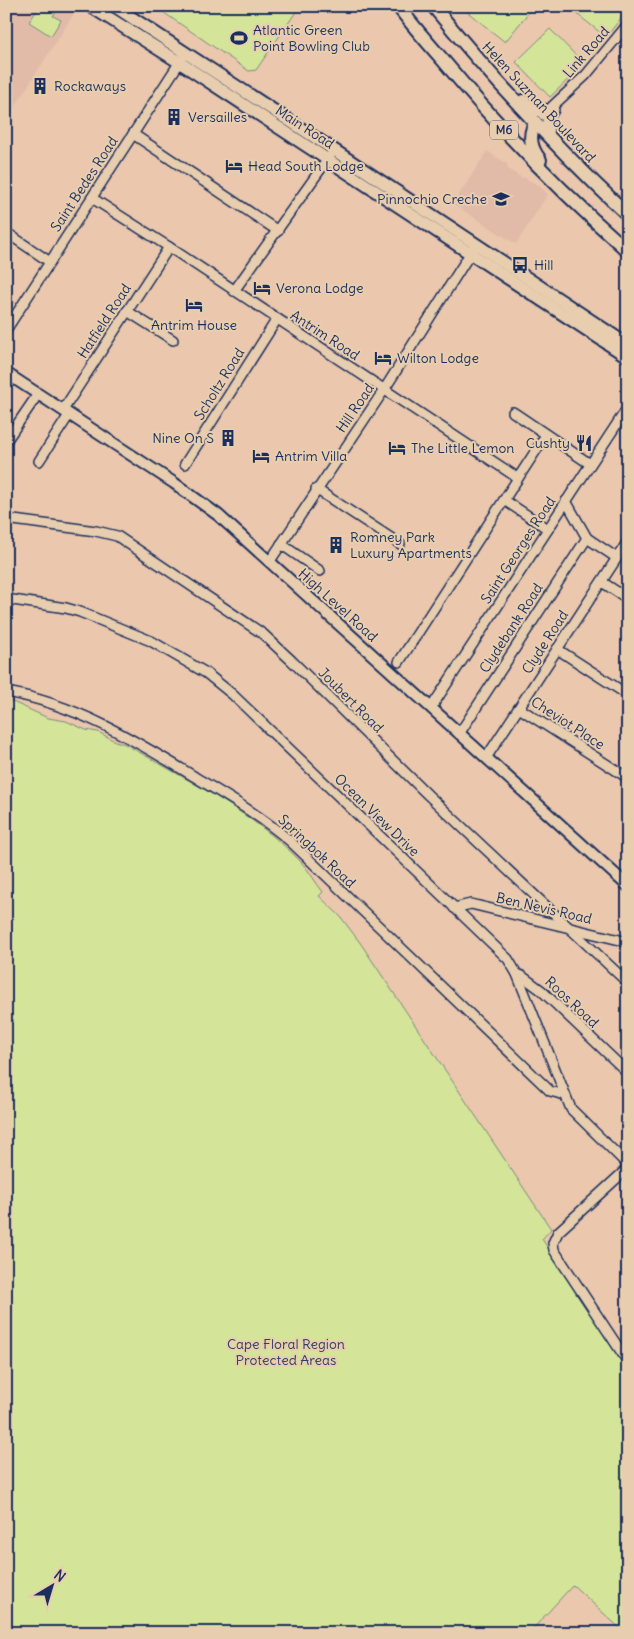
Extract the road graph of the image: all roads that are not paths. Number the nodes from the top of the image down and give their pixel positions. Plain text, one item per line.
1 (90, 6) edge
2 (114, 6) edge
3 (398, 6) edge
4 (433, 6) edge
5 (628, 24) edge
6 (467, 48) junction
7 (182, 58) junction
8 (563, 98) junction
9 (547, 111) junction
10 (535, 123) junction
11 (134, 134) junction
12 (551, 140) junction
13 (331, 154) junction
14 (92, 198) junction
15 (628, 215) edge
16 (278, 231) junction
17 (7, 233) edge
18 (169, 247) junction
19 (624, 247) edge
20 (474, 249) junction
21 (50, 262) junction
22 (234, 291) junction
23 (127, 311) junction
24 (277, 319) junction
25 (8, 325) edge
26 (173, 340) dead end
27 (628, 345) edge
28 (628, 356) edge
29 (6, 372) edge
30 (384, 390) junction
31 (38, 394) junction
32 (628, 407) edge
33 (512, 412) dead end
34 (66, 413) junction
35 (546, 435) junction
36 (6, 441) edge
37 (39, 461) dead end
38 (185, 464) dead end
39 (590, 464) junction
40 (518, 478) junction
41 (316, 490) junction
42 (504, 500) junction
43 (566, 501) junction
44 (6, 519) edge
45 (548, 529) junction
46 (587, 538) junction
47 (628, 542) edge
48 (281, 544) junction
49 (400, 544) dead end
50 (617, 558) junction
51 (270, 561) junction
52 (320, 571) dead end
53 (602, 582) junction
54 (6, 599) edge
55 (628, 599) edge
56 (557, 649) junction
57 (399, 662) dead end
58 (6, 692) edge
59 (628, 695) edge
60 (430, 708) junction
61 (519, 708) junction
62 (459, 734) junction
63 (486, 758) junction
64 (628, 778) edge
65 (628, 886) edge
66 (454, 908) junction
67 (566, 926) junction
68 (628, 942) edge
69 (517, 974) junction
70 (628, 983) edge
71 (628, 1074) edge
72 (565, 1095) junction
73 (628, 1166) edge
74 (628, 1362) edge

1 - 7 main road, Main Road
2 - 7 main road, Main Road
3 - 19 main road, M6
4 - 6 main road, Helen Suzman Boulevard / M6
5 - 8 street, Link Road
6 - 9 main road
6 - 10 main road, Helen Suzman Boulevard / M6
7 - 11 street, Saint Bedes Road
7 - 13 main road, Main Road
8 - 9 street, Link Road
8 - 12 street, Link Road
9 - 10 street, Link Road
10 - 12 main road, Helen Suzman Boulevard / M6
10 - 19 main road
11 - 14 street, Saint Bedes Road
11 - 16 street
12 - 15 main road, Helen Suzman Boulevard / M6
13 - 16 street
13 - 20 main road, Main Road
14 - 18 street, Antrim Road
14 - 21 street, Saint Bedes Road
16 - 22 street
17 - 21 street
18 - 22 street, Antrim Road
18 - 23 street, Hatfield Road
20 - 27 main road, Main Road
20 - 28 main road, Main Road
20 - 30 street, Hill Road
21 - 25 street, Saint Bedes Road
22 - 24 street, Antrim Road
23 - 26 street
23 - 34 street, Hatfield Road
24 - 30 street, Antrim Road
24 - 38 street, Scholtz Road
29 - 31 street, High Level Road
30 - 40 street, Antrim Road
30 - 41 street, Hill Road
31 - 34 street, High Level Road
31 - 36 street
32 - 39 street, Saint Georges Road
33 - 35 street
34 - 37 street, Hatfield Road
34 - 51 street, High Level Road
35 - 39 street
35 - 40 street
39 - 43 street, Saint Georges Road
40 - 42 street
41 - 48 street, Hill Road
41 - 49 street
42 - 45 street
42 - 57 street
43 - 45 street, Saint Georges Road
43 - 46 street
44 - 67 street, Joubert Road
45 - 60 street, Saint Georges Road
46 - 50 street
46 - 62 street, Clydebank Road
47 - 50 street, Clyde Road
48 - 51 street, Hill Road
48 - 52 street
50 - 53 street, Clyde Road
51 - 60 street, High Level Road
53 - 55 street
53 - 56 street, Clyde Road
54 - 66 street, Ocean View Drive
56 - 59 street
56 - 61 street, Clyde Road
58 - 72 street, Springbok Road
60 - 62 street, High Level Road
61 - 63 street, Clyde Road
61 - 64 street, Cheviot Place
62 - 63 street, High Level Road
63 - 65 street, High Level Road
66 - 67 street, Ben Nevis Road
66 - 69 street, Ocean View Drive
67 - 68 street, Ben Nevis Road
67 - 70 street, Joubert Road
69 - 71 street, Roos Road
69 - 72 street, Ocean View Drive
72 - 73 street, Ocean View Drive
73 - 74 street

